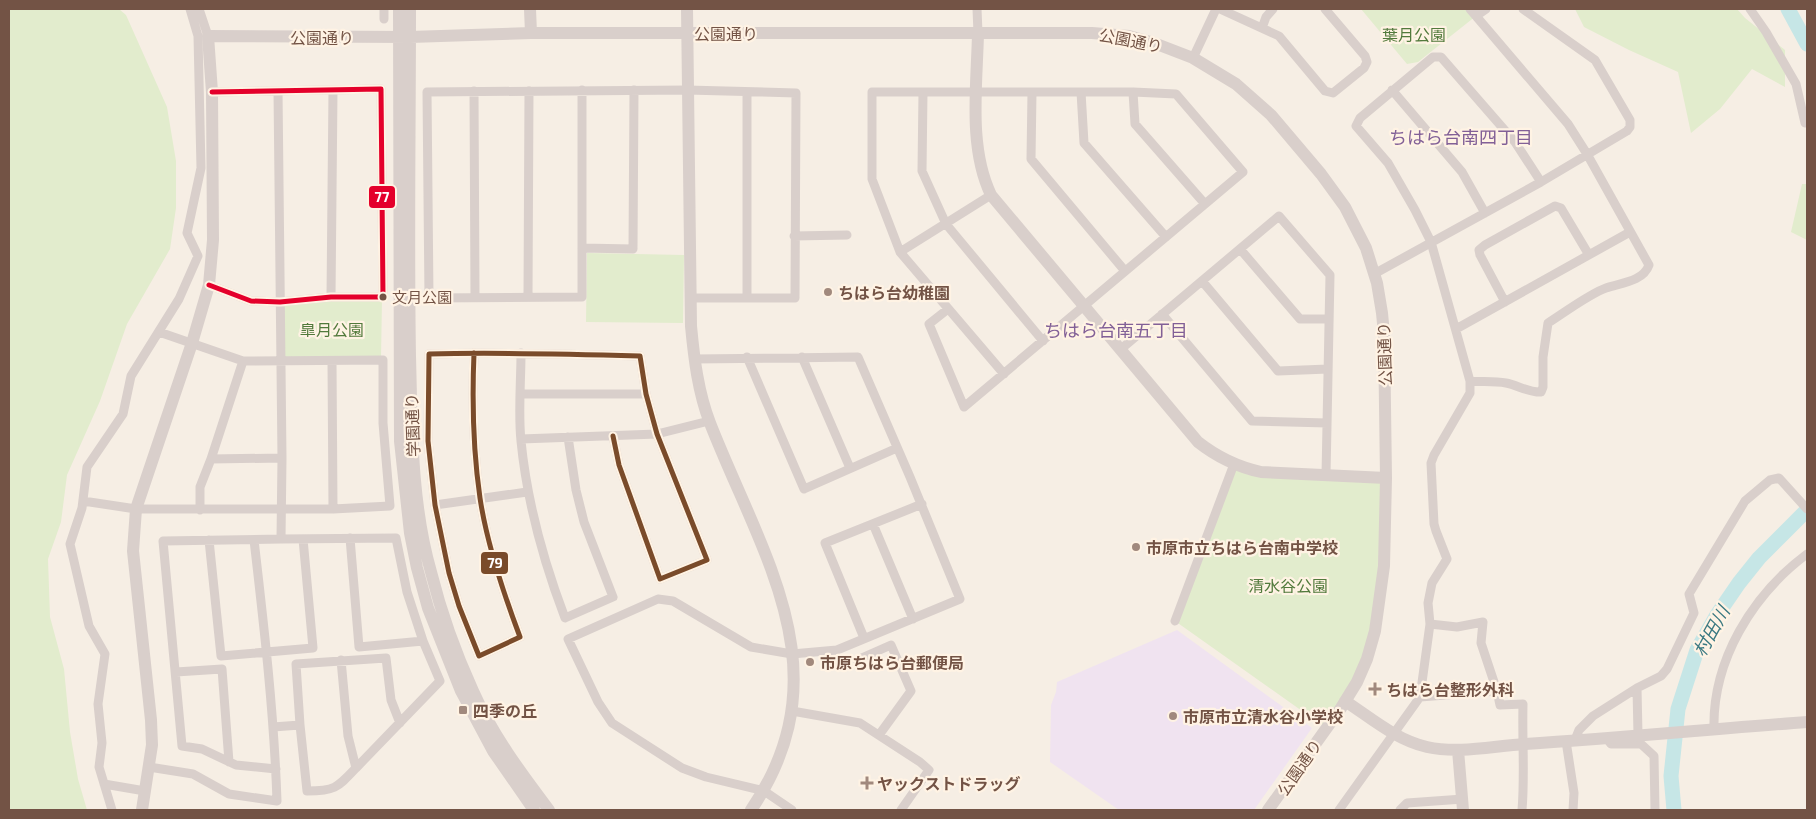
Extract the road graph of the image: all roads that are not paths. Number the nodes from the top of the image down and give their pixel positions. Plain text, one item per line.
1 (190, 9) edge
2 (199, 9) edge
3 (384, 9) edge
4 (400, 9) edge
5 (410, 9) edge
6 (530, 9) edge
7 (687, 9) edge
8 (977, 9) edge
9 (1216, 9) edge
10 (1220, 9) edge
11 (1273, 9) edge
12 (1325, 9) edge
13 (1486, 9) edge
14 (1523, 9) edge
15 (1750, 9) edge
16 (1473, 12) edge
17 (384, 19) dead end
18 (1262, 28) junction
19 (978, 32) junction
20 (530, 33) junction
21 (687, 33) junction
22 (208, 36) junction
23 (405, 37) junction
24 (1193, 58) junction
25 (333, 90) junction
26 (582, 90) junction
27 (634, 90) junction
28 (687, 90) junction
29 (1392, 90) junction
30 (278, 91) junction
31 (474, 91) junction
32 (529, 91) junction
33 (212, 92) junction
34 (747, 92) junction
35 (923, 92) junction
36 (976, 92) junction
37 (1032, 92) junction
38 (1081, 92) junction
39 (1133, 92) junction
40 (1806, 122) edge
41 (1587, 154) junction
42 (1541, 182) junction
43 (991, 195) junction
44 (1205, 204) junction
45 (1485, 212) junction
46 (946, 224) junction
47 (1630, 232) junction
48 (847, 235) dead end
49 (794, 236) junction
50 (1166, 237) junction
51 (1431, 242) junction
52 (582, 248) junction
53 (1240, 249) junction
54 (900, 252) junction
55 (1589, 255) junction
56 (1125, 271) junction
57 (1374, 274) junction
58 (1202, 281) junction
59 (209, 285) junction
60 (475, 297) junction
61 (528, 297) junction
62 (331, 298) junction
63 (690, 298) junction
64 (748, 298) junction
65 (280, 302) junction
66 (1505, 302) junction
67 (1085, 306) junction
68 (948, 309) junction
69 (1162, 314) junction
70 (1329, 319) junction
71 (1456, 329) junction
72 (159, 332) junction
73 (1043, 341) junction
74 (192, 343) junction
75 (1121, 349) junction
76 (474, 353) junction
77 (521, 353) junction
78 (747, 357) junction
79 (802, 357) junction
80 (694, 359) junction
81 (244, 361) junction
82 (280, 361) junction
83 (332, 361) junction
84 (1328, 369) junction
85 (1004, 374) junction
86 (1470, 381) junction
87 (521, 394) junction
88 (646, 394) junction
89 (709, 421) junction
90 (1327, 422) junction
91 (657, 434) junction
92 (613, 436) junction
93 (568, 437) junction
94 (521, 439) junction
95 (897, 448) junction
96 (211, 458) junction
97 (282, 458) junction
98 (1234, 464) junction
99 (850, 468) junction
100 (1326, 475) junction
101 (1386, 478) junction
102 (527, 492) junction
103 (480, 499) junction
104 (83, 501) junction
105 (922, 504) junction
106 (435, 505) junction
107 (136, 509) junction
108 (1807, 509) edge
109 (200, 510) junction
110 (282, 510) junction
111 (333, 510) junction
112 (874, 524) junction
113 (350, 538) junction
114 (281, 539) junction
115 (303, 539) junction
116 (209, 540) junction
117 (254, 540) junction
118 (1807, 554) edge
119 (913, 619) junction
120 (1175, 620) dead end
121 (1430, 624) junction
122 (864, 638) junction
123 (423, 641) junction
124 (266, 652) junction
125 (792, 654) junction
126 (341, 660) junction
127 (857, 660) dead end
128 (176, 672) junction
129 (1637, 688) junction
130 (1497, 691) junction
131 (1420, 697) junction
132 (1346, 701) junction
133 (792, 710) junction
134 (1807, 722) edge
135 (400, 723) junction
136 (300, 725) junction
137 (273, 727) junction
138 (1714, 730) junction
139 (1393, 734) junction
140 (879, 735) junction
141 (1638, 735) junction
142 (1606, 737) junction
143 (1571, 741) junction
144 (1522, 744) junction
145 (1458, 750) junction
146 (229, 762) junction
147 (149, 767) junction
148 (356, 768) junction
149 (276, 769) junction
150 (104, 784) junction
151 (764, 790) junction
152 (145, 791) junction
153 (1463, 805) edge
154 (112, 810) edge
155 (142, 810) edge
156 (534, 810) edge
157 (549, 810) edge
158 (751, 810) edge
159 (792, 810) edge
160 (901, 810) edge
161 (1268, 810) edge
162 (1339, 810) edge
163 (1400, 810) edge
164 (1522, 810) edge
165 (1573, 810) edge
166 (1655, 810) edge

1 - 72 street
2 - 22 street
3 - 17 street
4 - 23 street, 学園通り
5 - 23 street, 学園通り
6 - 20 street
7 - 21 street
8 - 19 street
9 - 24 street
10 - 18 street
11 - 18 street
12 - 18 street
13 - 16 street
14 - 41 street
15 - 40 street
16 - 41 street
19 - 21 street, 公園通り
19 - 24 street, 公園通り
19 - 36 street
20 - 21 street, 公園通り
20 - 23 street, 公園通り
21 - 28 street
22 - 23 street, 公園通り
22 - 33 street
23 - 156 street, 学園通り
23 - 157 street, 学園通り
24 - 57 street, 公園通り
25 - 30 street
25 - 62 street
25 - 62 street
26 - 27 street
26 - 32 street
26 - 52 street
27 - 28 street
27 - 52 street
28 - 34 street
28 - 63 street
29 - 42 street
29 - 45 street
29 - 51 street
30 - 33 street
30 - 65 street
31 - 32 street
31 - 60 street
31 - 60 street
32 - 61 street
33 - 59 street
34 - 49 street
34 - 64 street
35 - 36 street
35 - 46 street
35 - 54 street
36 - 37 street
36 - 43 street
37 - 38 street
37 - 56 street
38 - 39 street
38 - 50 street
39 - 44 street
39 - 44 street
41 - 42 street
41 - 47 street
42 - 45 street
43 - 46 street
43 - 67 street
44 - 50 street
45 - 51 street
46 - 54 street
46 - 73 street
47 - 55 street
47 - 86 street
48 - 49 street
49 - 64 street
50 - 56 street
51 - 57 street
51 - 71 street
52 - 61 street
53 - 58 street
53 - 70 street
53 - 70 street
54 - 68 street
55 - 66 street
55 - 66 street
56 - 67 street
57 - 101 street, 公園通り
58 - 69 street
58 - 84 street
59 - 65 street
59 - 74 street
60 - 61 street
62 - 65 street
63 - 64 street
63 - 80 street
65 - 82 street
66 - 71 street
67 - 73 street
67 - 75 street
68 - 85 street
68 - 85 street
69 - 75 street
69 - 90 street
70 - 84 street
71 - 86 street
72 - 74 street
72 - 104 street
73 - 85 street
74 - 81 street
74 - 107 street
75 - 98 street
76 - 77 street
76 - 103 street
76 - 106 street
77 - 87 street
77 - 88 street
78 - 79 street
78 - 80 street
78 - 99 street
79 - 95 street
79 - 99 street
80 - 89 street
81 - 82 street
81 - 96 street
82 - 83 street
82 - 97 street
83 - 111 street
83 - 111 street
84 - 90 street
86 - 121 street
87 - 88 street
87 - 94 street
88 - 91 street
89 - 91 street
89 - 125 street
90 - 100 street
91 - 92 street
91 - 92 street
92 - 93 street
93 - 94 street
93 - 102 street
94 - 102 street
95 - 99 street
95 - 105 street
96 - 97 street
96 - 109 street
97 - 110 street
98 - 100 street
98 - 120 street
100 - 101 street
101 - 132 street, 公園通り
102 - 103 street
103 - 106 street
103 - 106 street
104 - 107 street
104 - 150 street
105 - 112 street
105 - 119 street
107 - 109 street
107 - 147 street
108 - 129 street
109 - 110 street
110 - 111 street
110 - 114 street
112 - 119 street
112 - 122 street
113 - 115 street
113 - 123 street
113 - 123 street
114 - 115 street
114 - 117 street
115 - 124 street
116 - 117 street
116 - 124 street
116 - 128 street
117 - 124 street
118 - 138 street
119 - 122 street
121 - 130 street
121 - 131 street
122 - 125 street
123 - 135 street
124 - 137 street
125 - 133 street
125 - 151 street
126 - 135 street
126 - 136 street
126 - 148 street
127 - 140 street
128 - 146 street
128 - 146 street
129 - 141 street
129 - 143 street
130 - 131 street
130 - 144 street
131 - 139 street
132 - 139 street
132 - 161 street, 公園通り
133 - 140 street
133 - 151 street
134 - 138 street
135 - 148 street
136 - 137 street
136 - 148 street
137 - 149 street
138 - 141 street
139 - 145 street
139 - 162 street
140 - 160 street
141 - 142 street
142 - 143 street
142 - 166 street
143 - 144 street
143 - 165 street
144 - 145 street
144 - 164 street
145 - 153 street
146 - 149 street
147 - 149 street
147 - 152 street
150 - 152 street
150 - 154 street
151 - 158 street
151 - 159 street
152 - 155 street
153 - 163 street

